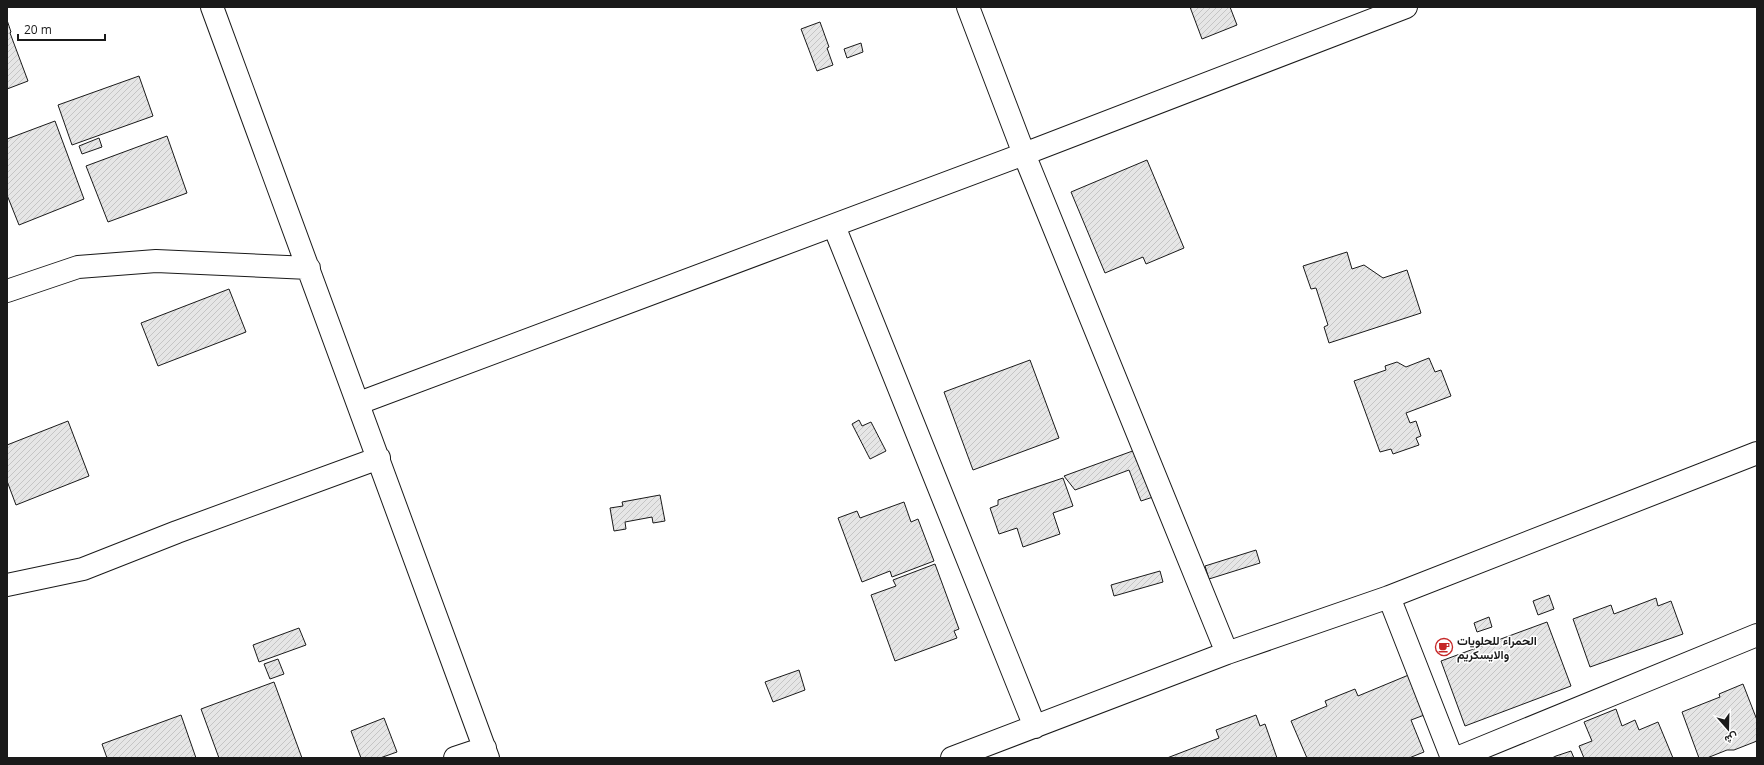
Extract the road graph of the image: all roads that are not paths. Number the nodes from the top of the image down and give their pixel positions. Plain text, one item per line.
1 (212, 7) edge
2 (968, 7) edge
3 (1406, 7) edge
4 (1024, 154) junction
5 (834, 226) junction
6 (309, 268) junction
7 (7, 291) edge
8 (359, 403) junction
9 (1757, 453) edge
10 (379, 458) junction
11 (7, 585) edge
12 (1389, 597) junction
13 (1757, 635) edge
14 (1227, 653) junction
15 (1036, 727) junction
16 (996, 750) edge
17 (487, 753) edge
18 (455, 758) edge
19 (952, 758) edge
20 (1452, 758) edge
21 (1457, 758) edge

1 - 6 street
2 - 4 street
3 - 4 street
4 - 5 street
4 - 14 street
5 - 8 street
5 - 15 street
6 - 7 street
6 - 8 street
8 - 10 street
9 - 12 street
10 - 11 street
10 - 17 street
12 - 14 street
12 - 20 street
13 - 21 street
14 - 15 street
15 - 16 street
16 - 19 street
17 - 18 street

